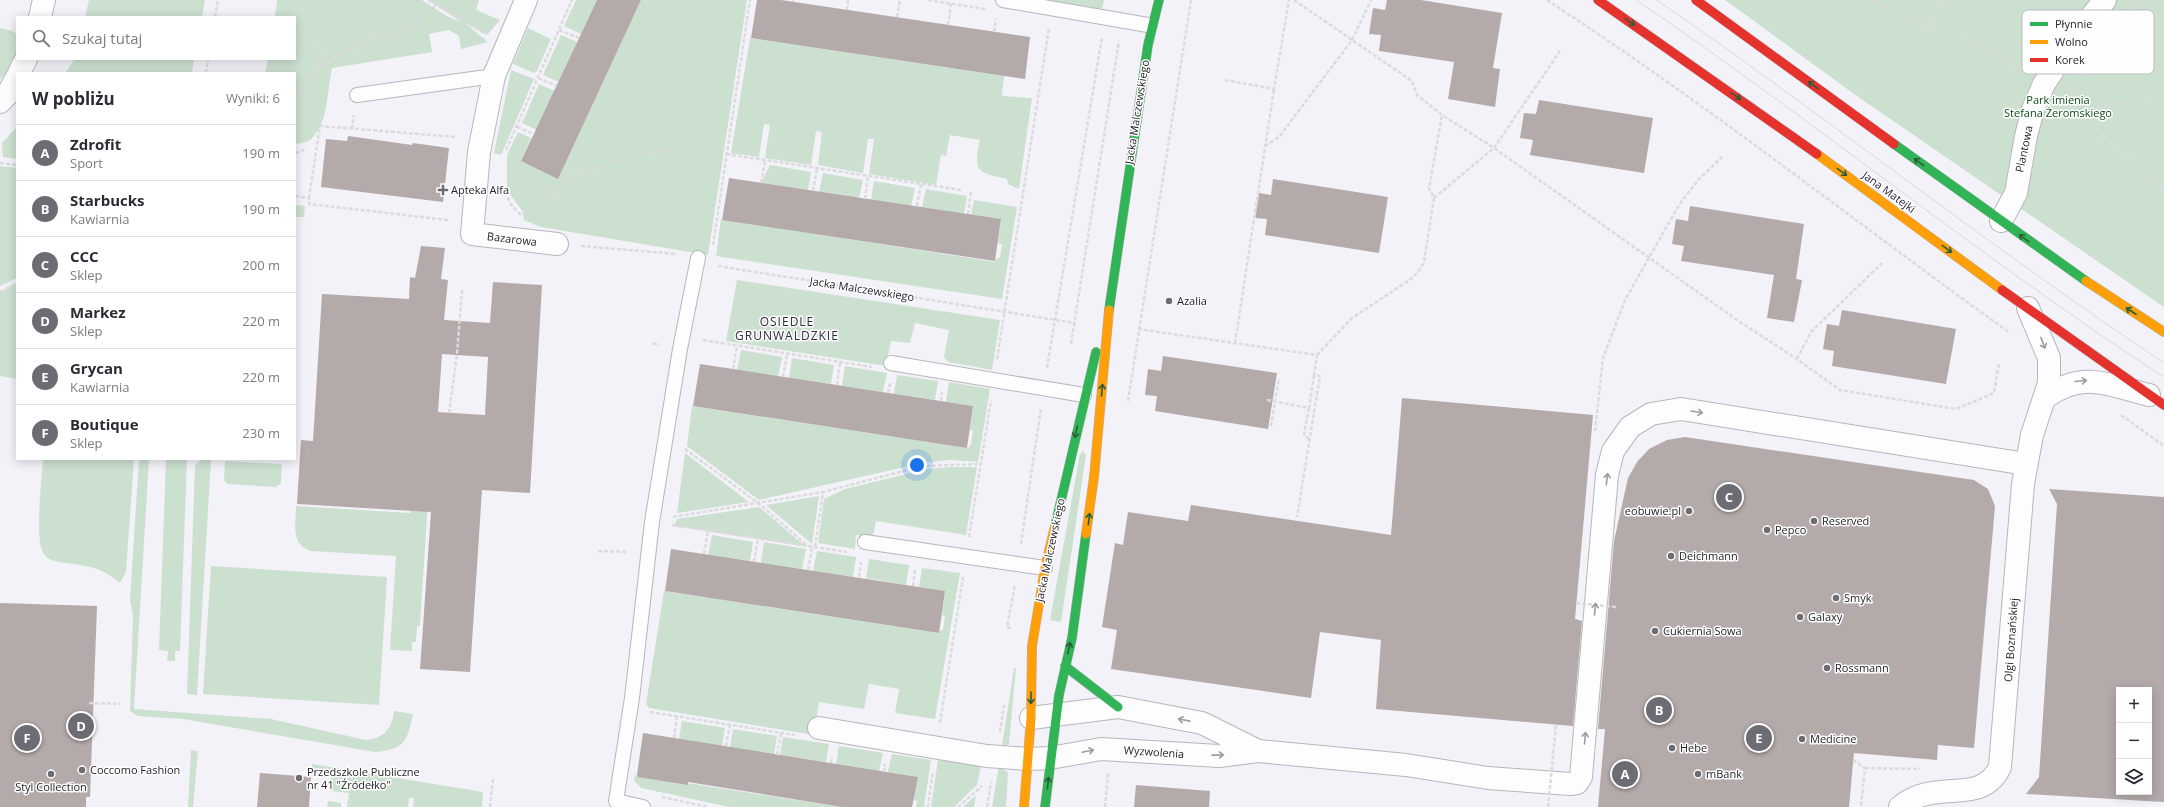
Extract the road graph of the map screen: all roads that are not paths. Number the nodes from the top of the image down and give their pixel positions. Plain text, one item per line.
1 (44, 0) edge
2 (526, 0) edge
3 (1149, 0) edge
4 (1159, 0) edge
5 (1598, 0) edge
6 (1696, 0) edge
7 (2105, 0) edge
8 (1000, 6) edge
9 (2097, 10) edge
10 (40, 16) edge
11 (1148, 25) junction
12 (1148, 44) junction
13 (26, 60) edge
14 (20, 72) edge
15 (2051, 74) edge
16 (494, 76) junction
17 (16, 79) edge
18 (356, 95) dead end
19 (0, 102) edge
20 (2001, 221) junction
21 (557, 244) road end
22 (698, 258) road end
23 (1110, 299) junction
24 (2028, 308) junction
25 (2164, 332) edge
26 (891, 363) road end
27 (1084, 395) junction
28 (2046, 396) junction
29 (2157, 400) edge
30 (2026, 464) junction
31 (864, 548) road end
32 (1045, 568) junction
33 (1065, 666) junction
34 (1118, 707) junction
35 (1056, 714) junction
36 (1031, 718) junction
37 (819, 728) dead end
38 (1258, 751) junction
39 (1050, 758) junction
40 (1028, 759) junction
41 (1923, 801) edge
42 (643, 807) edge
43 (1024, 807) edge
44 (1045, 807) edge
45 (1900, 807) edge

1 - 10 street
2 - 16 street, Bazarowa
3 - 11 street, Jacka Malczewskiego
4 - 12 street, Jacka Malczewskiego
5 -> 24 street, Jana Matejki
20 -> 6 street
7 - 9 street, Plantowa
8 - 11 lane
11 - 12 street, Jacka Malczewskiego
12 - 23 street, Jacka Malczewskiego
13 - 14 street
15 - 20 street, Plantowa
16 - 18 lane
16 - 21 street, Bazarowa
17 - 19 street
25 -> 20 street
22 - 42 lane
23 - 27 street, Jacka Malczewskiego
33 -> 23 street, Jacka Malczewskiego
24 -> 28 street, Olgi Boznańskiej
24 - 29 street, Jana Matejki
26 - 27 lane
27 -> 32 street, Jacka Malczewskiego
28 -> 29 street
28 - 30 street, Olgi Boznańskiej
38 -> 30 street
30 - 41 street, Olgi Boznańskiej
31 - 32 lane
32 -> 36 street, Jacka Malczewskiego
33 - 34 street
33 - 35 street, Jacka Malczewskiego
34 - 35 street
38 -> 34 street
35 - 36 street
35 - 39 street, Jacka Malczewskiego
36 - 40 street, Jacka Malczewskiego
37 - 40 street, Wyzwolenia
39 -> 38 street, Wyzwolenia
39 - 40 street, Wyzwolenia
44 -> 39 street, Jacka Malczewskiego
40 - 43 street, Jacka Malczewskiego
41 - 45 street, Olgi Boznańskiej

